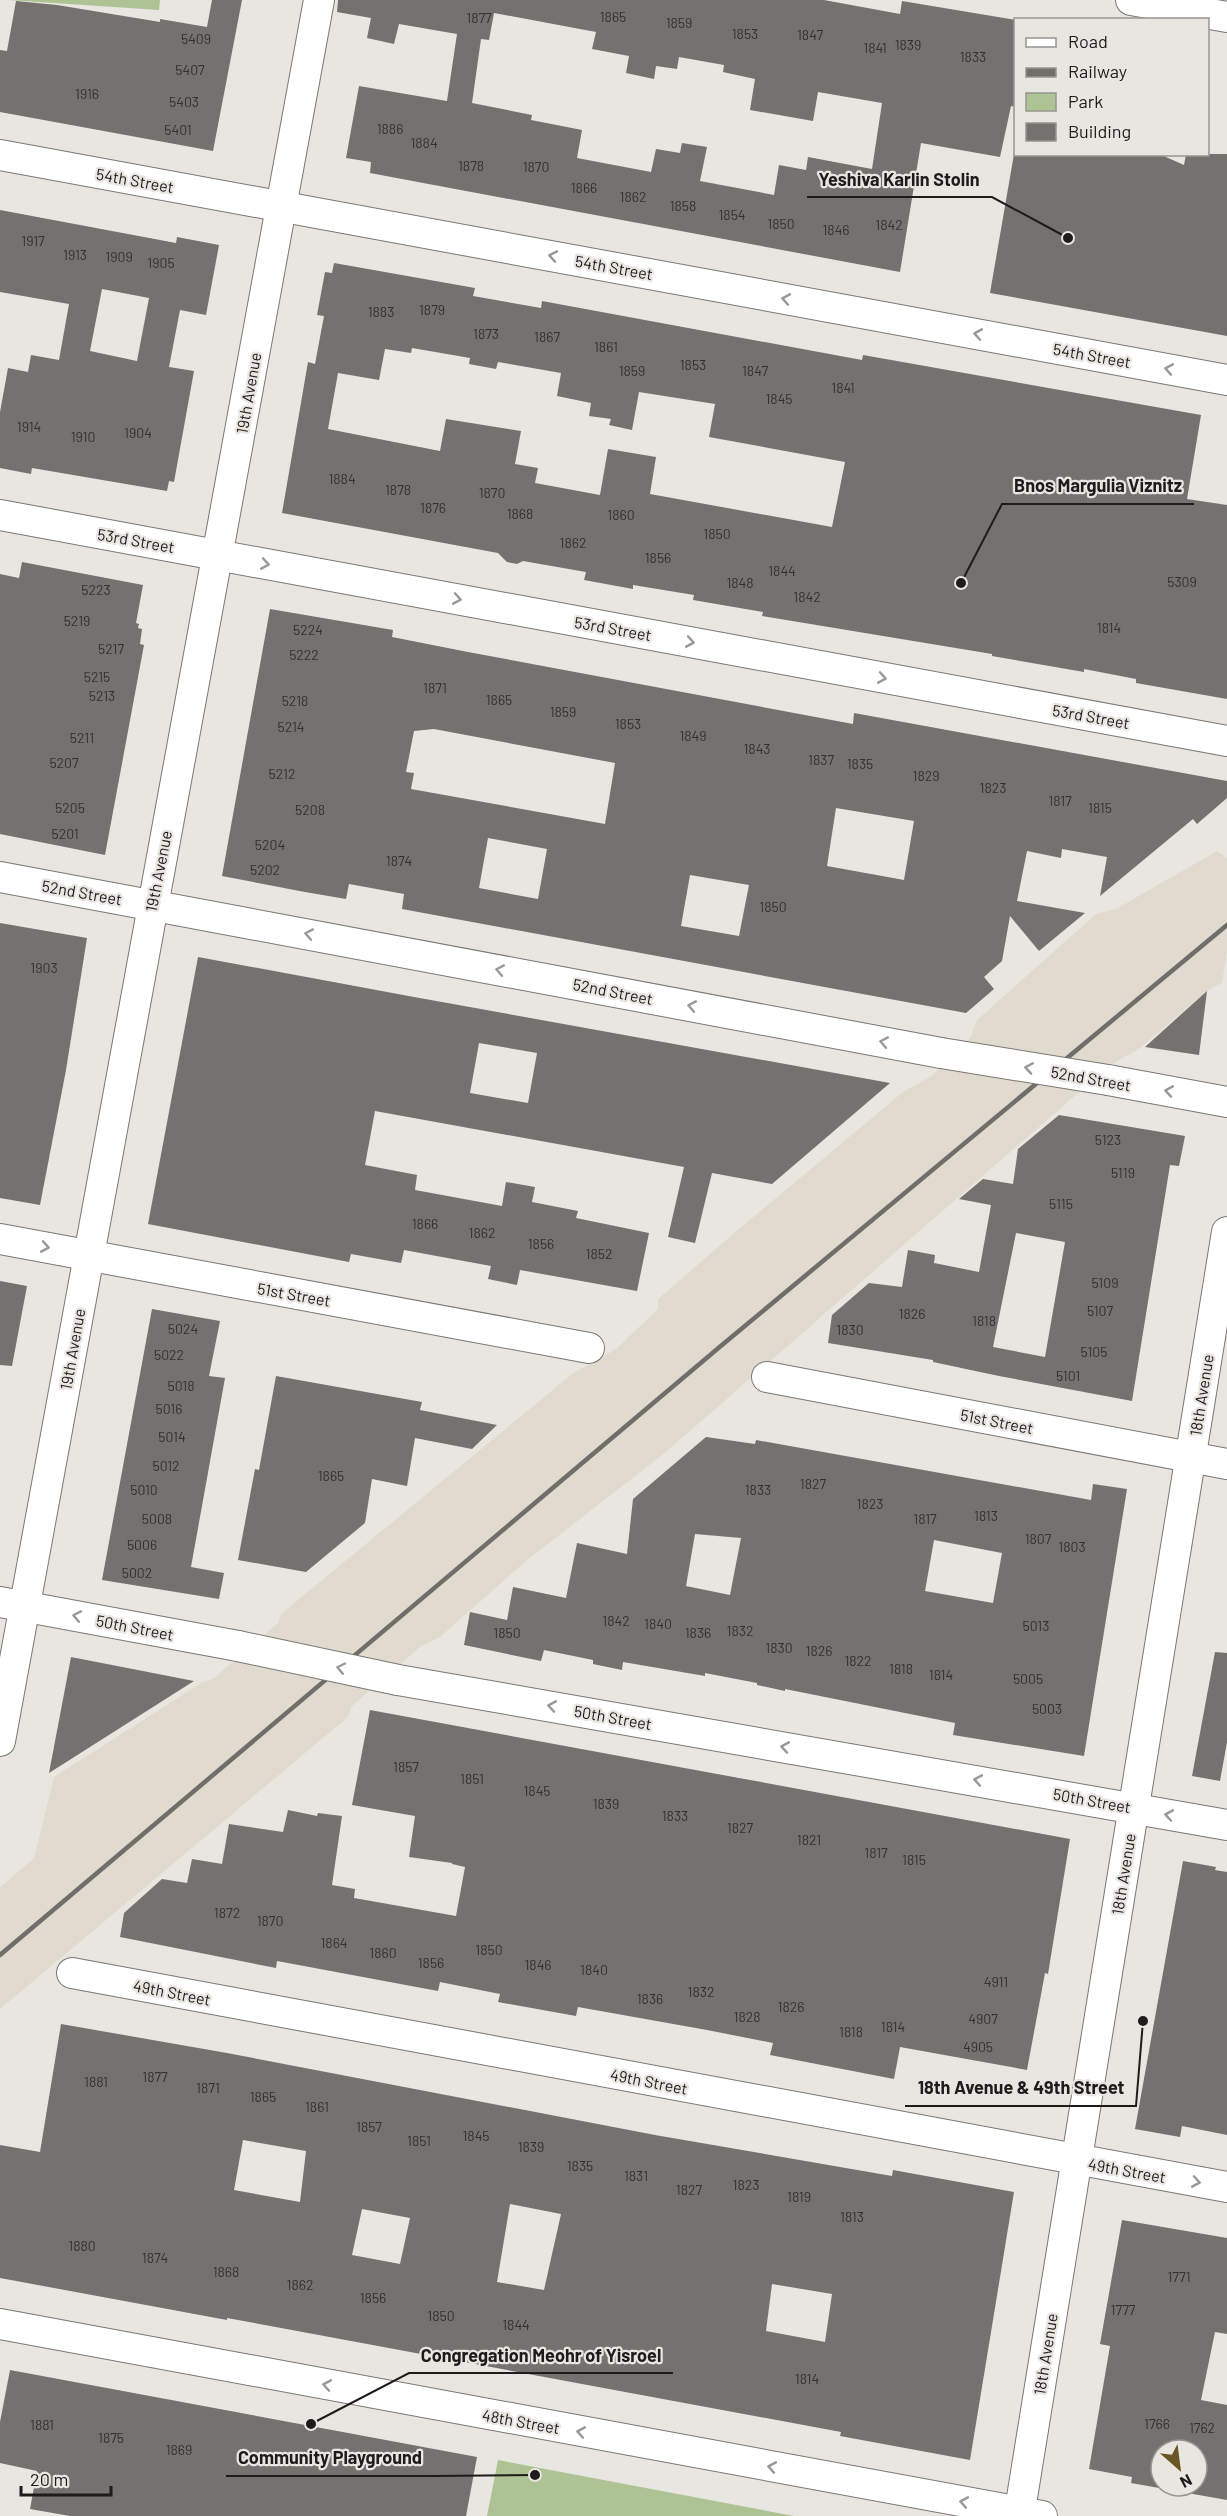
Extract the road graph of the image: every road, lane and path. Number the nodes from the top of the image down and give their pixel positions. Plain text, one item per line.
1 (319, 0) edge
2 (1131, 0) edge
3 (1227, 18) edge
4 (0, 155) edge
5 (282, 206) junction
6 (1227, 380) edge
7 (0, 515) edge
8 (218, 555) junction
9 (1227, 741) edge
10 (0, 877) edge
11 (152, 905) junction
12 (1227, 1102) edge
13 (1227, 1232) edge
14 (0, 1239) edge
15 (89, 1256) junction
16 (589, 1348) dead end
17 (767, 1377) dead end
18 (1191, 1458) junction
19 (1227, 1464) edge
20 (12, 1604) edge
21 (0, 1742) edge
22 (1134, 1808) junction
23 (1227, 1825) edge
24 (72, 1973) dead end
25 (1076, 2161) junction
26 (1227, 2187) edge
27 (0, 2325) edge
28 (1027, 2515) edge

1 - 5 street, 19th Avenue
2 - 3 street
4 - 5 street, 54th Street
6 -> 5 street, 54th Street
5 - 8 street, 19th Avenue
7 - 8 street, 53rd Street
8 -> 9 street, 53rd Street
8 - 11 street, 19th Avenue
10 - 11 street, 52nd Street
12 -> 11 street, 52nd Street, bridge
11 - 15 street, 19th Avenue
13 - 18 street, 18th Avenue
14 -> 15 street, 51st Street
15 - 16 street, 51st Street
15 - 20 street, 19th Avenue
17 - 18 street, 51st Street
18 - 19 street, 51st Street
18 - 22 street, 18th Avenue
20 - 21 street, 19th Avenue
22 -> 20 street, 50th Street, bridge
23 -> 22 street, 50th Street
22 - 25 street, 18th Avenue
24 - 25 street, 49th Street
25 -> 26 street, 49th Street
25 - 28 street, 18th Avenue
28 -> 27 street, 48th Street

